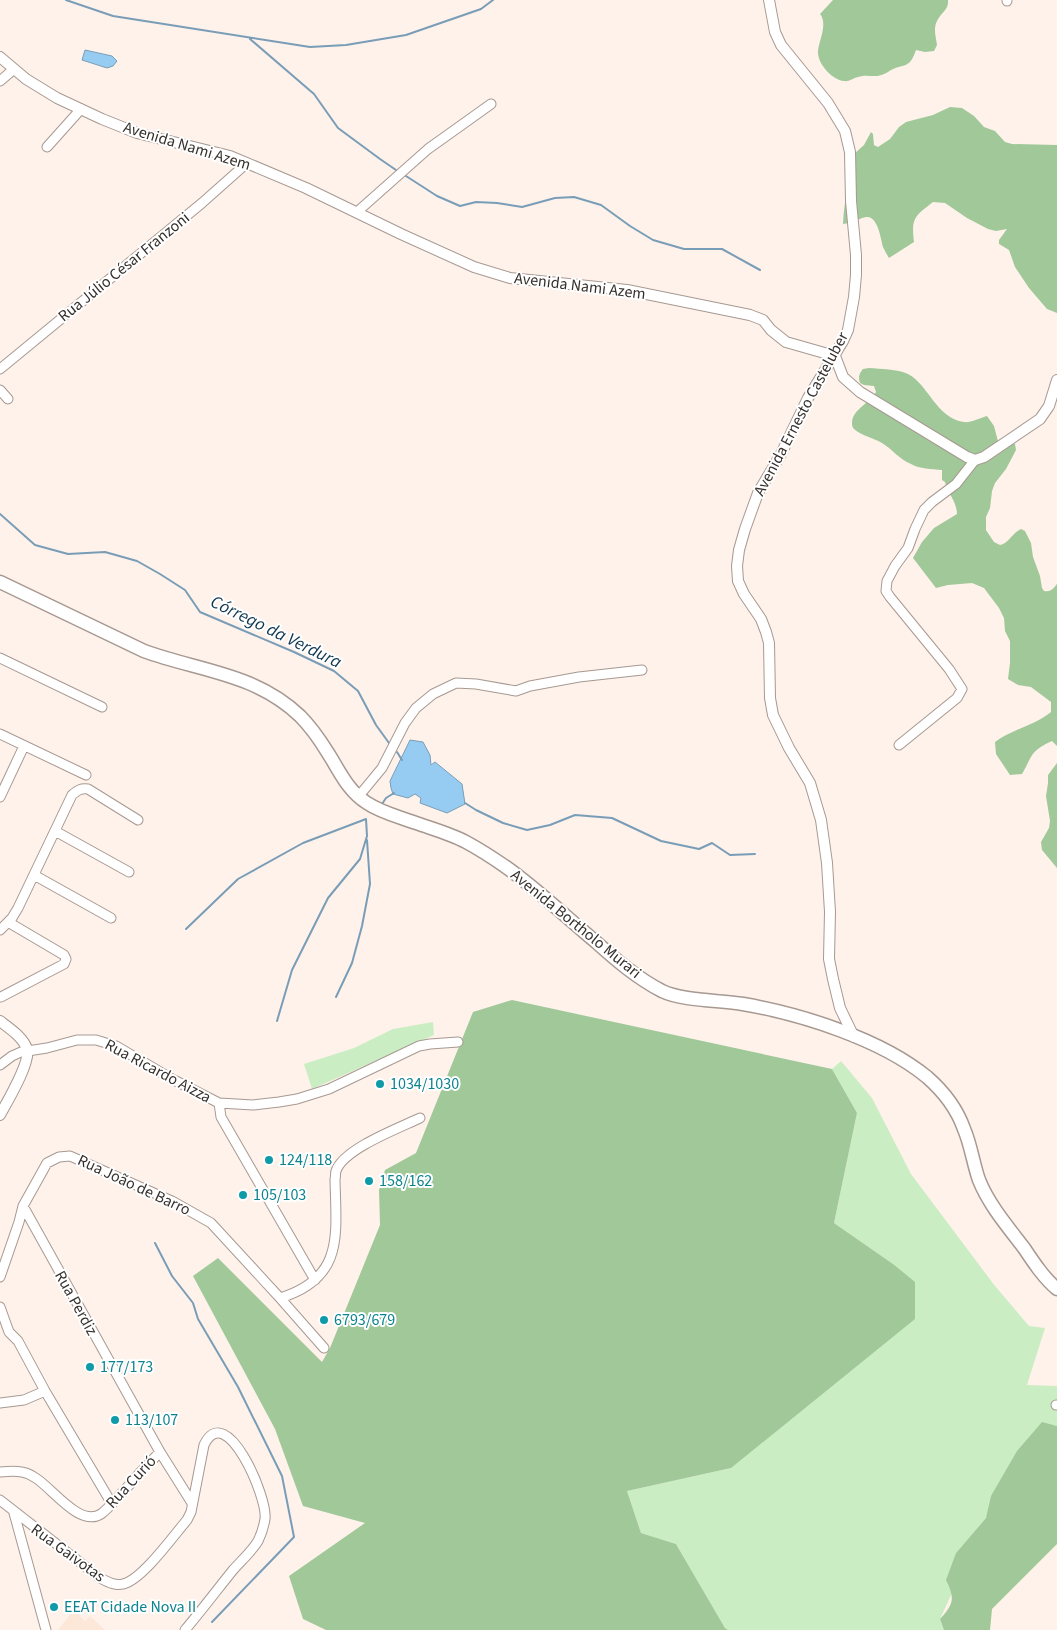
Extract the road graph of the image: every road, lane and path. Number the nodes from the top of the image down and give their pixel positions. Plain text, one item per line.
1 (769, 0) edge
2 (0, 57) edge
3 (14, 69) junction
4 (0, 82) edge
5 (490, 104) dead end
6 (81, 109) junction
7 (47, 147) dead end
8 (247, 163) junction
9 (357, 212) junction
10 (835, 356) junction
11 (0, 369) edge
12 (1057, 380) edge
13 (0, 390) edge
14 (8, 399) dead end
15 (975, 460) junction
16 (0, 582) edge
17 (0, 658) edge
18 (642, 670) dead end
19 (102, 707) dead end
20 (0, 734) edge
21 (899, 745) dead end
22 (24, 746) junction
23 (86, 775) dead end
24 (0, 797) edge
25 (358, 797) junction
26 (138, 820) dead end
27 (55, 831) junction
28 (129, 872) dead end
29 (34, 875) junction
30 (111, 918) dead end
31 (8, 922) junction
32 (0, 930) edge
33 (1, 997) edge
34 (0, 1021) edge
35 (854, 1036) junction
36 (458, 1042) dead end
37 (26, 1048) junction
38 (0, 1065) edge
39 (219, 1103) junction
40 (0, 1115) edge
41 (420, 1118) dead end
42 (23, 1206) junction
43 (0, 1277) edge
44 (315, 1280) junction
45 (1057, 1289) edge
46 (280, 1298) junction
47 (0, 1307) edge
48 (4, 1333) edge
49 (324, 1348) dead end
50 (44, 1391) junction
51 (0, 1404) edge
52 (160, 1452) junction
53 (0, 1472) edge
54 (0, 1500) edge
55 (192, 1503) junction
56 (112, 1504) junction
57 (14, 1512) junction
58 (188, 1629) edge
59 (46, 1630) edge

1 - 10 street, Avenida Ernesto Casteluber
2 - 3 street, Avenida Nami Azem
3 - 4 street
3 - 6 street, Avenida Nami Azem
5 - 9 street
6 - 7 street
6 - 8 street, Avenida Nami Azem
8 - 9 street, Avenida Nami Azem
8 - 11 street, Rua Júlio César Franzoni
9 - 10 street, Avenida Nami Azem
10 - 15 street
10 - 35 street, Avenida Ernesto Casteluber
12 - 15 street
13 - 14 street
15 - 21 street
16 - 25 main road, Avenida Bortholo Murari
17 - 19 street
18 - 25 street
20 - 22 street
22 - 23 street
22 - 24 street
25 - 35 main road, Avenida Bortholo Murari
26 - 27 street
27 - 28 street
27 - 29 street
29 - 30 street
29 - 31 street
31 - 32 street
31 - 33 street
34 - 37 street
35 - 45 main road, Avenida Bortholo Murari
36 - 39 street, Rua Ricardo Aizza
37 - 38 street, Rua Ricardo Aizza
37 - 39 street, Rua Ricardo Aizza
37 - 40 street
39 - 44 street
41 - 44 street
42 - 43 street, Rua João de Barro
42 - 46 street, Rua João de Barro
42 - 52 street, Rua Perdiz
44 - 46 street
46 - 49 street, Rua João de Barro
47 - 48 street
48 - 50 street
50 - 51 street
50 - 56 street
52 - 55 street, Rua Perdiz
52 - 56 street, Rua Curió
53 - 56 street, Rua Curió
54 - 57 street, Rua Gaivotas
55 - 57 street, Rua Gaivotas
55 - 58 street, Rua Gaivotas
57 - 59 street

